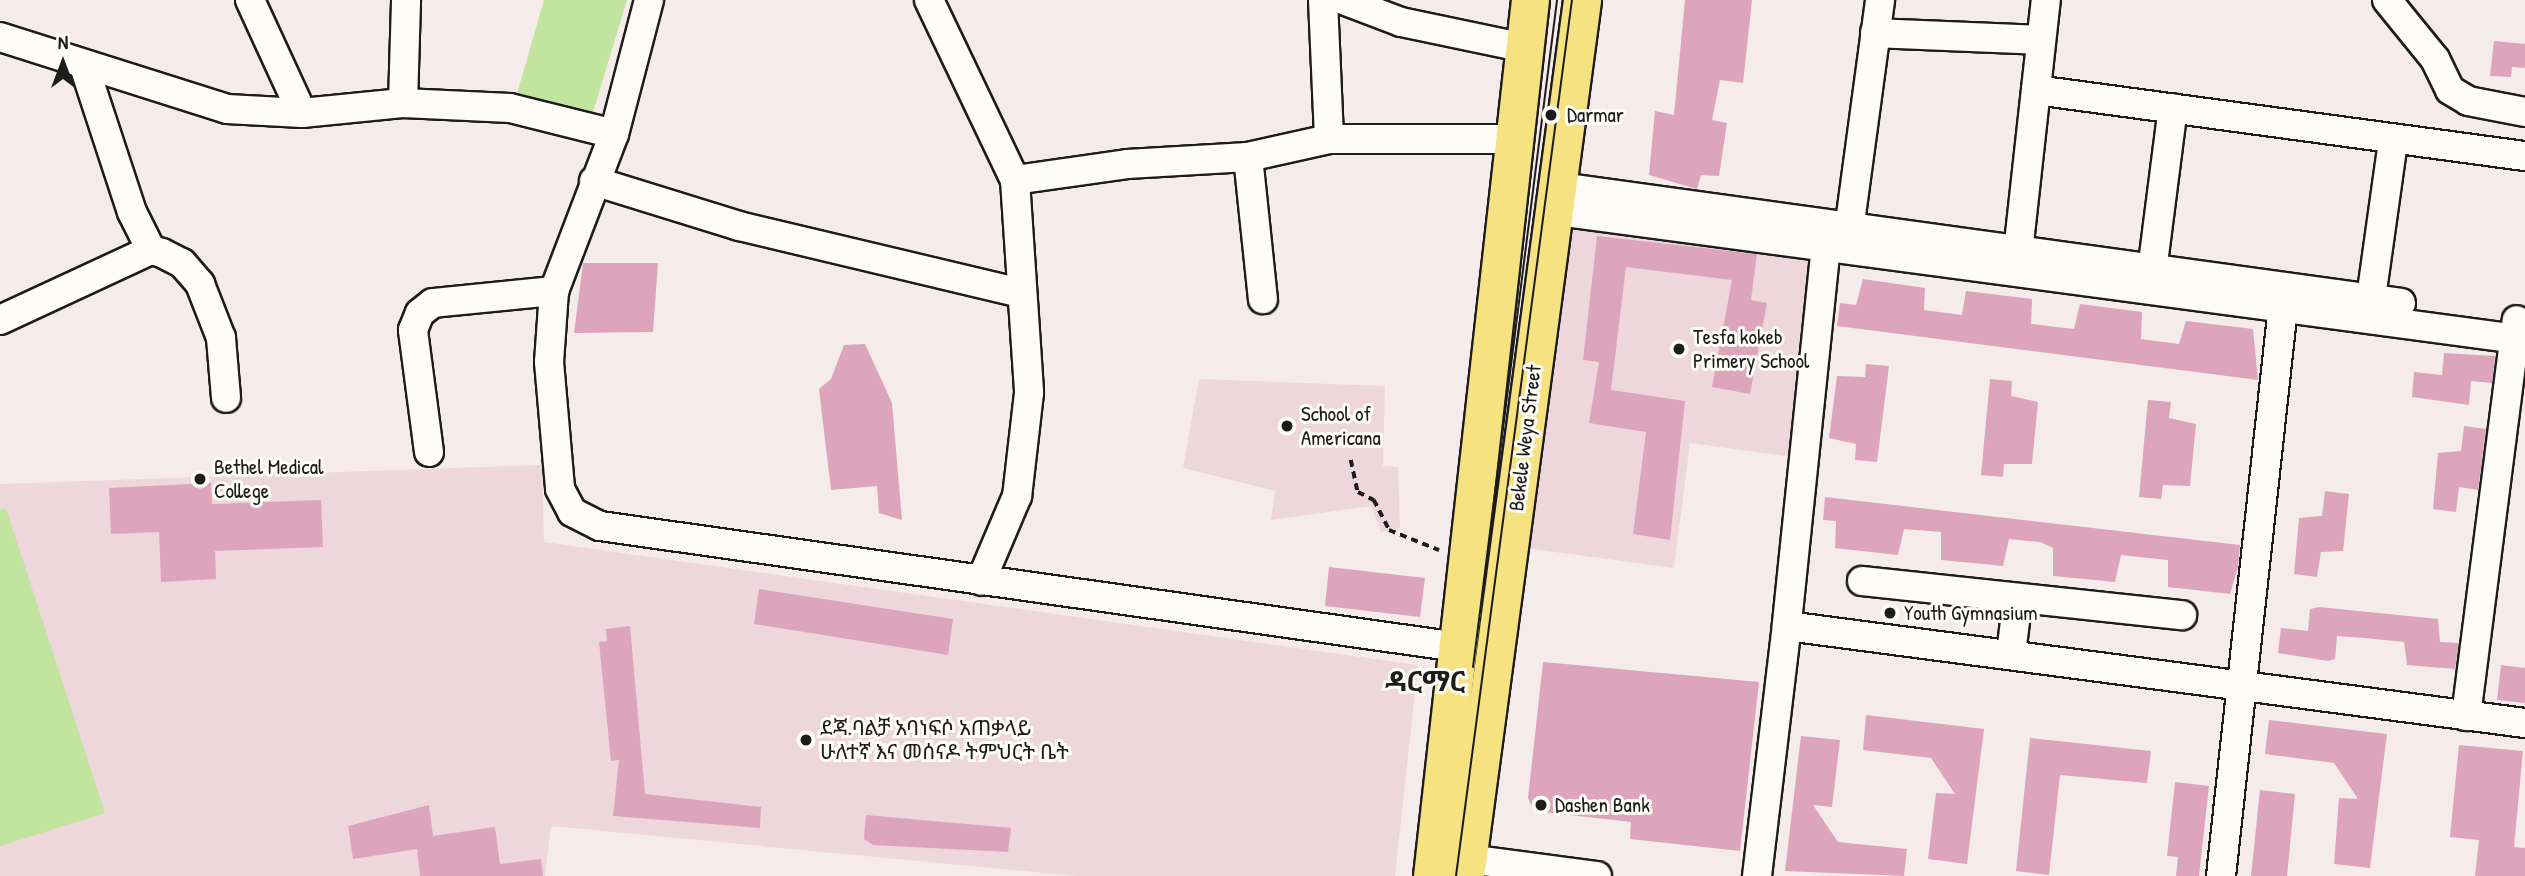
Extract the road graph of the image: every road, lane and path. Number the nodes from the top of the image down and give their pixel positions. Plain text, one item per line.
1 (250, 0) edge
2 (406, 0) edge
3 (649, 0) edge
4 (929, 0) edge
5 (1323, 0) edge
6 (1343, 0) edge
7 (1530, 0) edge
8 (1582, 0) edge
9 (1880, 0) edge
10 (2046, 0) edge
11 (2387, 0) edge
12 (1875, 33) junction
13 (0, 37) edge
14 (2041, 40) junction
15 (1525, 48) junction
16 (84, 65) junction
17 (2035, 90) junction
18 (403, 103) junction
19 (2173, 108) junction
20 (2525, 112) edge
21 (302, 113) junction
22 (614, 134) junction
23 (1329, 139) junction
24 (1515, 139) junction
25 (2393, 141) junction
26 (2525, 156) edge
27 (1248, 157) junction
28 (1014, 180) junction
29 (594, 181) junction
30 (1559, 199) junction
31 (1834, 235) junction
32 (151, 250) junction
33 (2018, 252) junction
34 (2152, 271) junction
35 (554, 291) junction
36 (1021, 293) junction
37 (2284, 297) junction
38 (2371, 298) junction
39 (1263, 299) dead end
40 (0, 320) edge
41 (2520, 330) edge
42 (226, 398) dead end
43 (429, 452) dead end
44 (1351, 460) dead end
45 (1442, 551) dead end
46 (981, 581) junction
47 (1862, 581) dead end
48 (2018, 598) junction
49 (2182, 615) dead end
50 (1787, 626) junction
51 (1458, 647) junction
52 (2011, 653) junction
53 (2242, 688) junction
54 (1452, 706) junction
55 (2466, 716) junction
56 (2525, 723) edge
57 (1467, 867) edge
58 (1416, 876) edge
59 (1432, 876) edge
60 (1597, 876) edge
61 (1757, 876) edge
62 (2221, 876) edge

1 - 21 street
2 - 18 street
3 - 22 street
4 - 28 street
5 - 23 street
6 - 15 street
7 - 15 main road, Bekele Weya Street
8 - 30 main road, Bekele Weya Street
9 - 12 street
10 - 14 street
11 - 20 street
12 - 14 street
12 - 31 street
13 - 16 street
14 - 17 street
15 - 24 main road, Bekele Weya Street
16 - 21 street
16 - 32 street
17 - 19 street
17 - 33 street
18 - 21 street
18 - 22 street
19 - 25 street
19 - 34 street
22 - 29 street
23 - 24 street
23 - 27 street
24 - 51 main road, Bekele Weya Street
25 - 26 street
25 - 38 street
27 - 28 street
27 - 39 street
28 - 36 street
29 - 35 street
29 - 36 street
30 - 31 street
30 - 57 main road, Bekele Weya Street
31 - 33 street
31 - 37 street
31 - 50 street
32 - 40 street
32 - 42 street
33 - 34 street
34 - 37 street
35 - 43 street
35 - 46 street
36 - 46 street
37 - 38 street
37 - 41 street
37 - 53 street
38 - 41 street
41 - 55 street
44 - 45 path
46 - 51 street
47 - 48 street
48 - 49 street
48 - 52 street
50 - 52 street
50 - 61 street
51 - 54 main road, Bekele Weya Street
52 - 53 street
53 - 55 street
53 - 62 street
54 - 58 main road
54 - 59 main road, Bekele Weya Street
55 - 56 street
57 - 60 street

